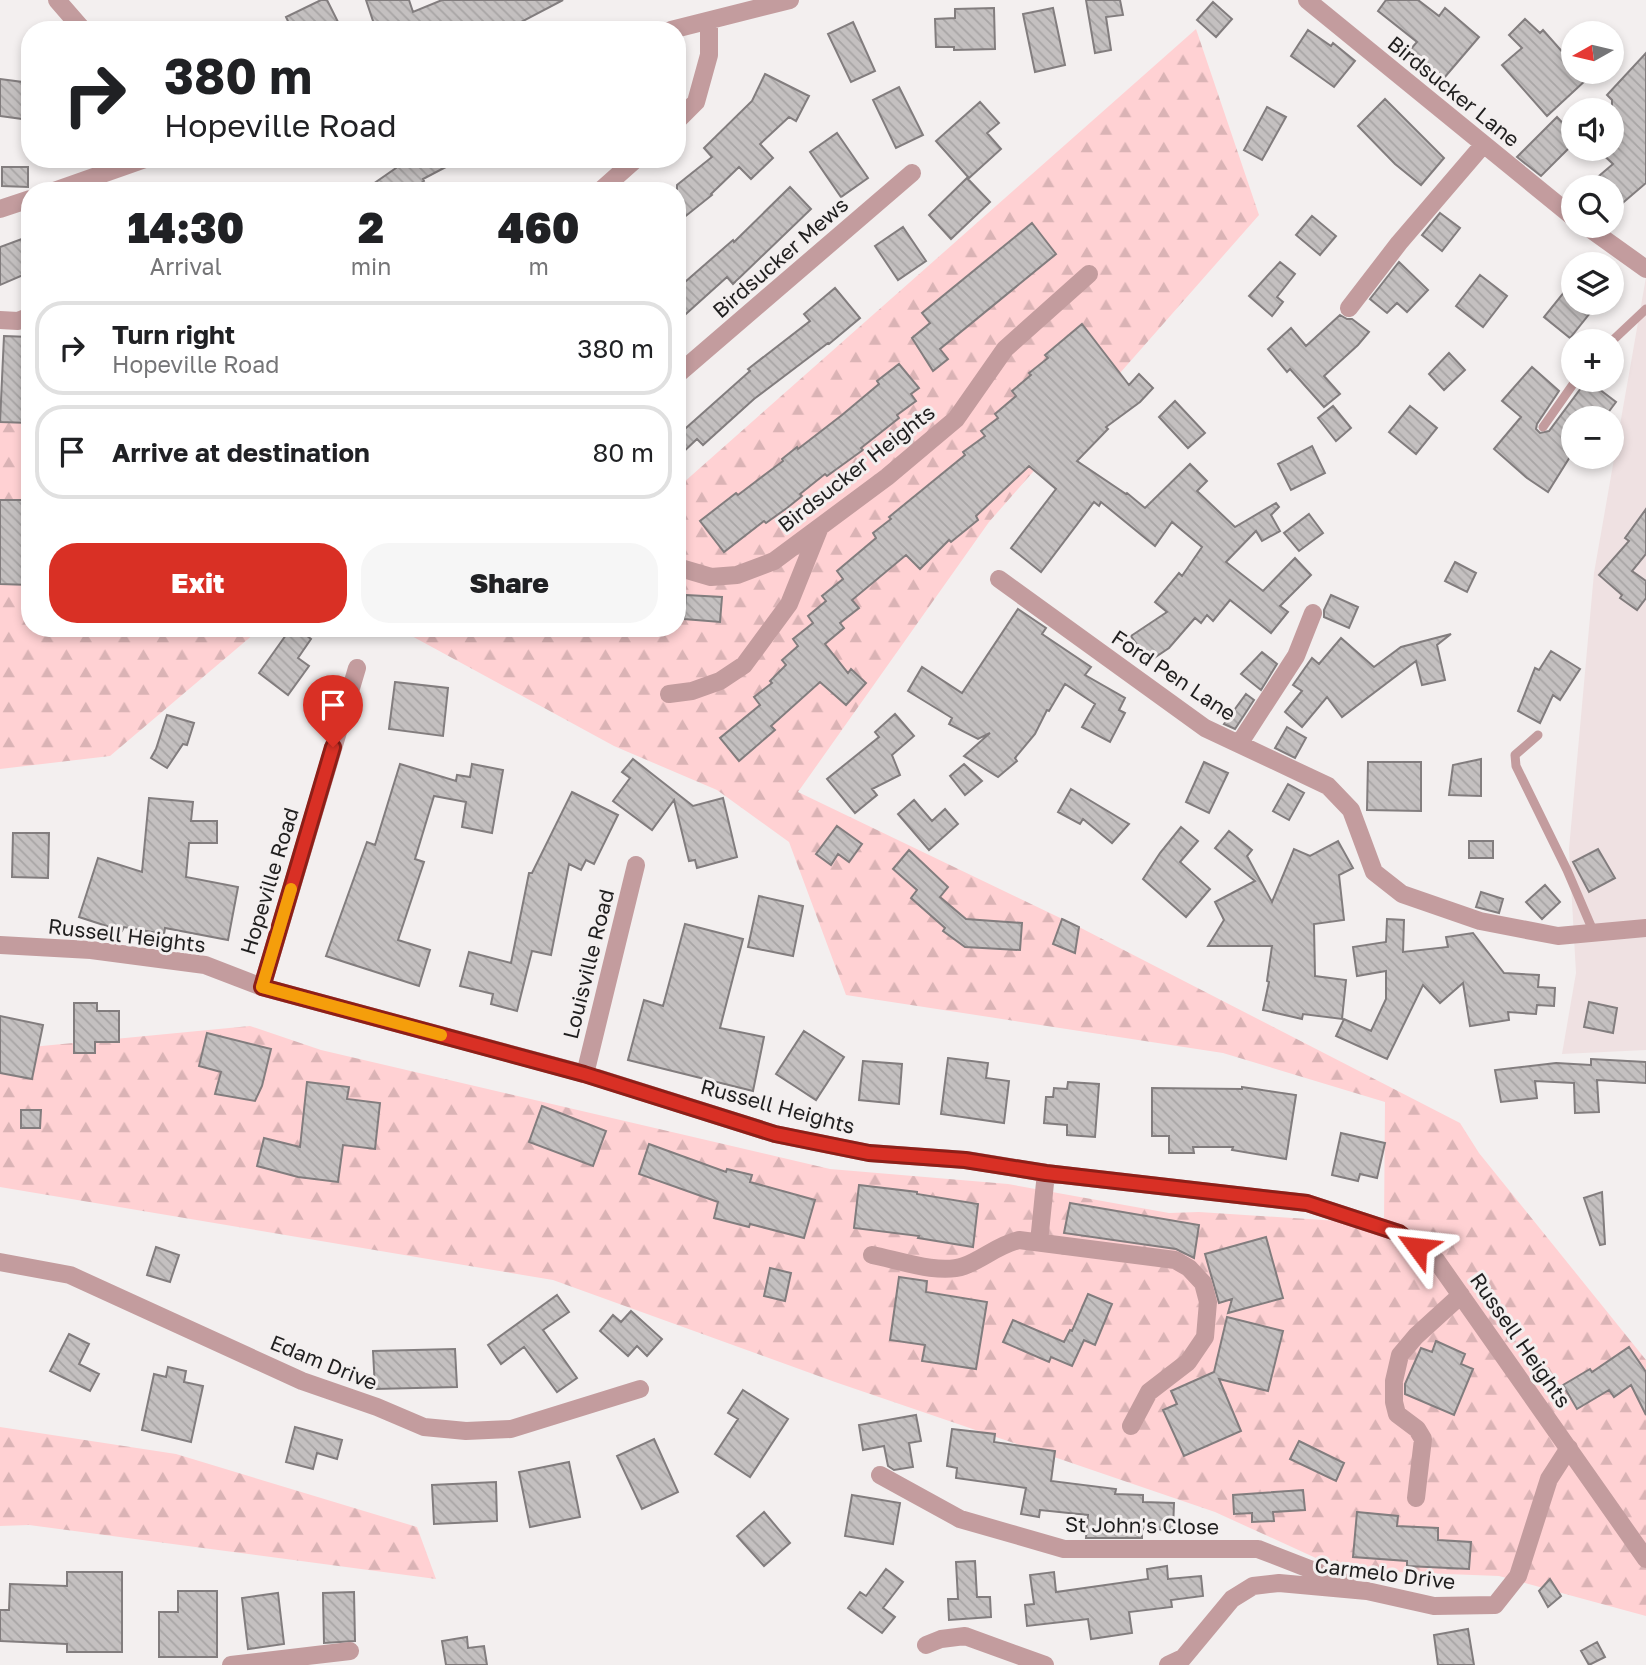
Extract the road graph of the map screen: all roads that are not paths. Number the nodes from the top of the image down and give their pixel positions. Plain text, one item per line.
1 (57, 0) edge
2 (790, 0) edge
3 (1307, 0) edge
4 (1328, 7) edge
5 (75, 21) edge
6 (709, 22) junction
7 (686, 27) edge
8 (686, 112) edge
9 (1483, 145) junction
10 (119, 168) edge
11 (626, 168) edge
12 (912, 173) dead end
13 (80, 182) edge
14 (610, 182) edge
15 (21, 202) edge
16 (1561, 207) edge
17 (0, 209) edge
18 (1603, 238) edge
19 (1646, 269) edge
20 (1089, 274) dead end
21 (1349, 309) dead end
22 (1646, 309) edge
23 (0, 320) edge
24 (21, 320) edge
25 (1624, 330) edge
26 (686, 367) edge
27 (1568, 392) edge
28 (1543, 427) dead end
29 (820, 527) junction
30 (686, 570) edge
31 (999, 579) dead end
32 (1313, 613) dead end
33 (356, 668) dead end
34 (668, 694) dead end
35 (1538, 735) dead end
36 (1239, 744) junction
37 (636, 865) dead end
38 (1646, 928) edge
39 (1594, 933) junction
40 (0, 945) edge
41 (262, 987) junction
42 (584, 1074) junction
43 (1046, 1173) junction
44 (1039, 1242) junction
45 (872, 1255) dead end
46 (0, 1262) edge
47 (1461, 1295) junction
48 (640, 1389) dead end
49 (1131, 1426) dead end
50 (1569, 1448) junction
51 (880, 1475) dead end
52 (1416, 1498) dead end
53 (1646, 1559) edge
54 (1367, 1591) junction
55 (926, 1645) dead end
56 (350, 1651) dead end
57 (231, 1665) edge
58 (1045, 1665) edge
59 (1168, 1665) edge

1 - 5 street
2 - 6 street
3 - 4 street, Birdsucker Lane
4 - 9 street, Birdsucker Lane
6 - 7 street
6 - 8 street
9 - 16 street, Birdsucker Lane
9 - 21 street
10 - 13 street
11 - 14 street
12 - 26 street, Birdsucker Mews
15 - 17 street
18 - 19 street
20 - 29 street, Birdsucker Heights
22 - 25 lane
23 - 24 street
27 - 28 lane
29 - 30 street, Birdsucker Heights
29 - 34 street
31 - 36 street, Ford Pen Lane
32 - 36 street
33 - 41 street, Hopeville Road
35 - 39 lane
36 - 39 street, Ford Pen Lane
37 - 42 street, Louisville Road
38 - 39 street, Ford Pen Lane
40 - 41 street, Russell Heights
41 - 42 street, Russell Heights
42 - 43 street, Russell Heights
43 - 44 street
43 - 47 street, Russell Heights
44 - 45 street
44 - 49 street
46 - 48 street, Edam Drive
47 - 50 street, Russell Heights
47 - 52 street
50 - 53 street, Russell Heights
50 - 54 street, Carmelo Drive
51 - 54 street, St John's Close
54 - 59 street, Carmelo Drive
55 - 58 street
56 - 57 street

